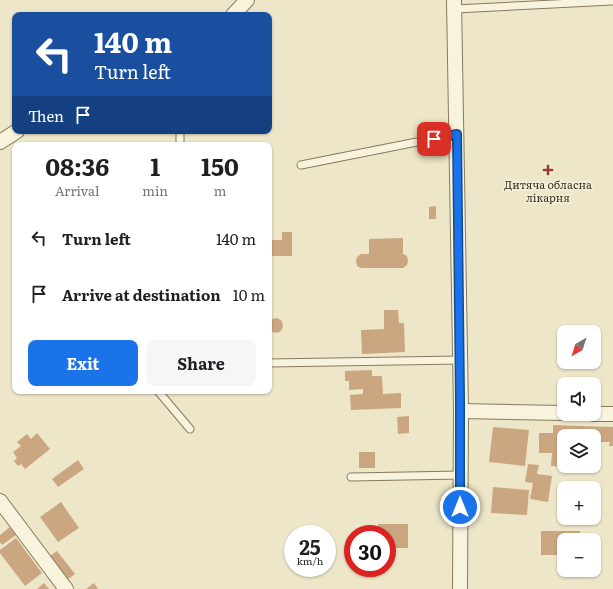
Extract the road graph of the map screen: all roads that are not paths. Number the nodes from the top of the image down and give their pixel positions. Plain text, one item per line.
1 (247, 0) edge
2 (613, 0) edge
3 (454, 5) edge
4 (236, 12) edge
5 (12, 134) edge
6 (457, 134) junction
7 (0, 142) edge
8 (301, 165) dead end
9 (460, 360) junction
10 (272, 363) edge
11 (161, 394) edge
12 (461, 411) junction
13 (557, 413) edge
14 (601, 414) edge
15 (613, 414) edge
16 (190, 429) dead end
17 (461, 475) junction
18 (351, 477) dead end
19 (0, 501) edge
20 (459, 588) edge
21 (66, 589) edge

1 - 4 street
2 - 3 lane
3 - 6 street
5 - 7 street
6 - 8 lane
6 - 9 street
9 - 10 lane
9 - 12 street
11 - 16 lane
12 - 13 street
12 - 17 street
14 - 15 street
17 - 18 lane
17 - 20 street
19 - 21 street

